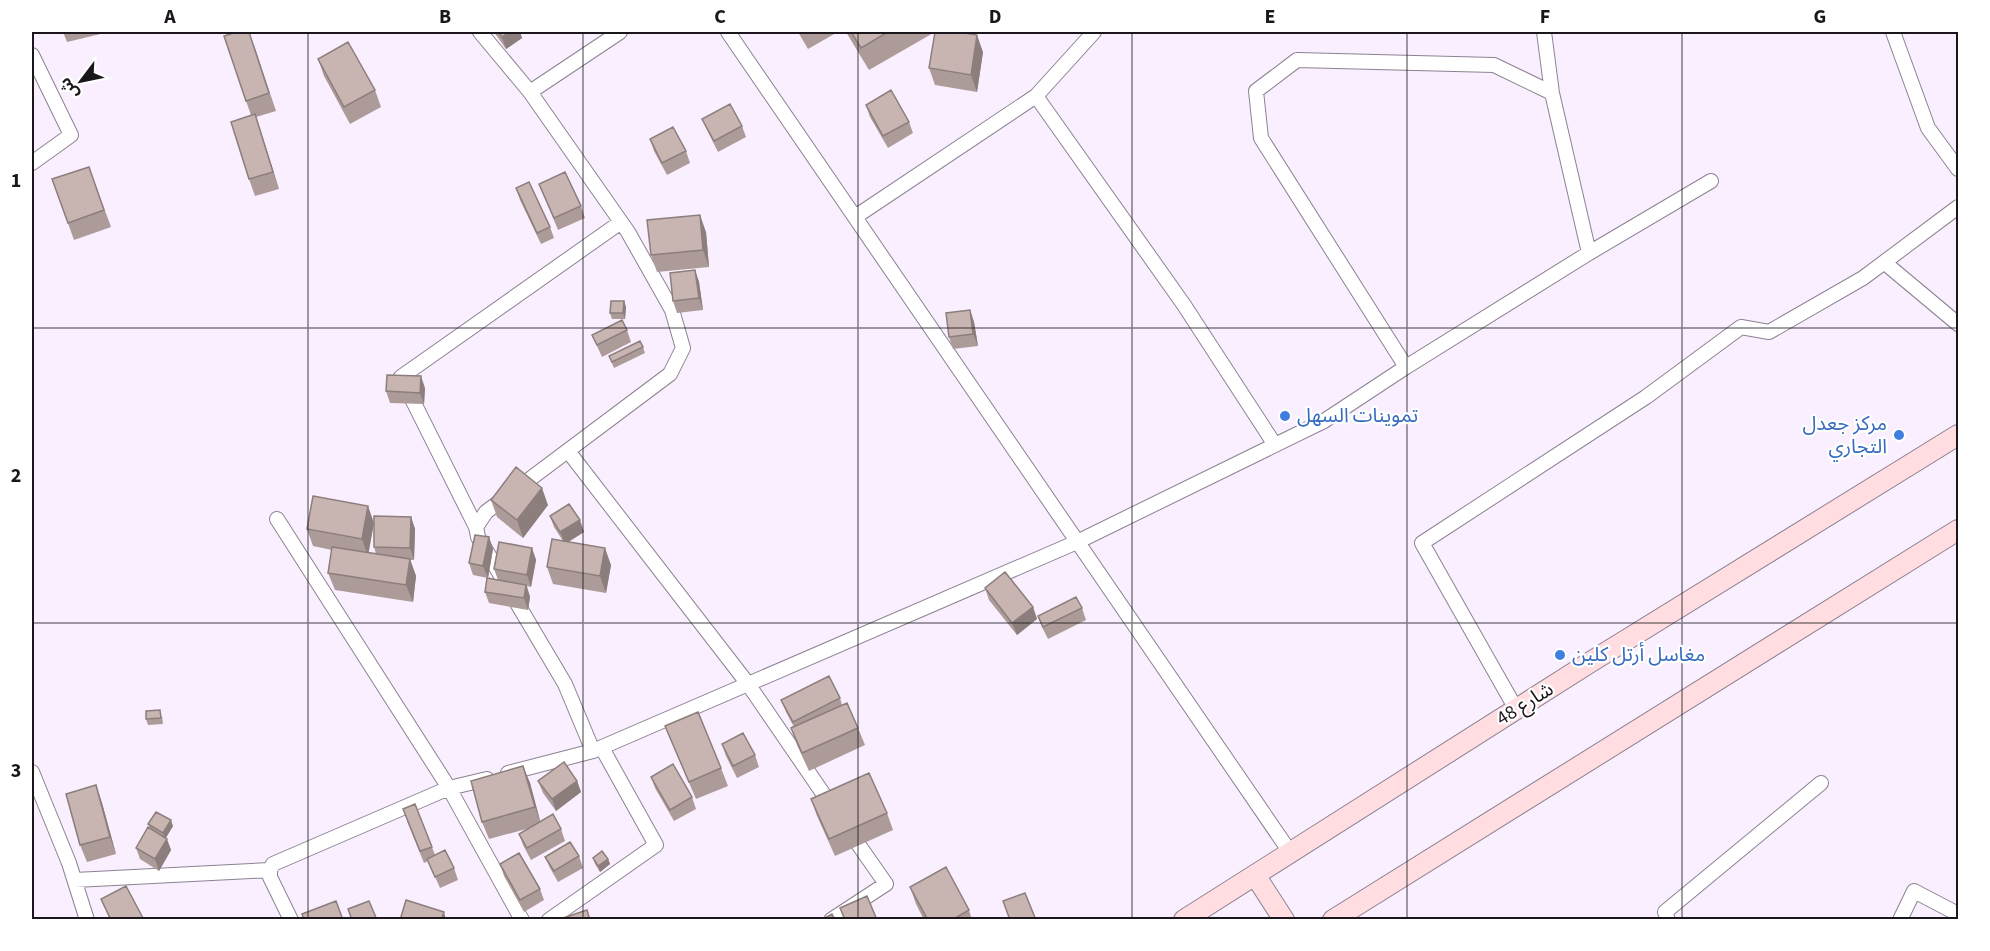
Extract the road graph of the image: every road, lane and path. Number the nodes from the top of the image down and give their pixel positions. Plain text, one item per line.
1 (480, 32) edge
2 (620, 32) edge
3 (728, 32) edge
4 (1094, 32) edge
5 (1544, 32) edge
6 (1893, 32) edge
7 (32, 55) edge
8 (530, 92) junction
9 (1552, 93) junction
10 (1036, 96) junction
11 (32, 163) edge
12 (1959, 169) edge
13 (1711, 181) dead end
14 (1959, 207) edge
15 (855, 217) junction
16 (621, 222) junction
17 (1588, 253) junction
18 (1885, 263) junction
19 (1959, 324) edge
20 (1406, 367) junction
21 (1959, 435) edge
22 (1275, 445) junction
23 (568, 451) junction
24 (277, 519) dead end
25 (476, 527) junction
26 (1955, 537) edge
27 (1077, 542) junction
28 (748, 684) junction
29 (1516, 709) junction
30 (598, 749) junction
31 (32, 772) edge
32 (1821, 783) dead end
33 (449, 788) junction
34 (1290, 852) junction
35 (270, 870) junction
36 (1255, 874) junction
37 (75, 880) junction
38 (1959, 914) edge
39 (1346, 916) edge
40 (87, 920) edge
41 (291, 920) edge
42 (522, 920) edge
43 (549, 920) edge
44 (831, 920) edge
45 (1184, 920) edge
46 (1284, 920) edge
47 (1668, 920) edge
48 (1900, 920) edge

1 - 8 street
2 - 8 street
3 - 15 street
4 - 10 street
5 - 9 street
6 - 12 street
7 - 11 street
8 - 16 street
9 - 17 street
9 - 20 street
10 - 15 street
10 - 22 street
13 - 17 street
14 - 18 street
15 - 27 street
16 - 23 street
16 - 25 street
17 - 20 street
18 - 19 street
18 - 29 street
20 - 22 street
21 - 29 main road, شارع 48
22 - 27 street
23 - 25 street
23 - 28 street
24 - 33 street
25 - 30 street
26 - 39 main road
27 - 28 street
27 - 34 street
28 - 30 street
28 - 44 street
29 - 34 main road, شارع 48
30 - 33 street
30 - 43 street
31 - 37 street
32 - 47 street
33 - 35 street
33 - 42 street
34 - 36 main road, شارع 48
35 - 37 street
35 - 41 street
36 - 45 main road, شارع 48
36 - 46 main road
37 - 40 street
38 - 48 street

